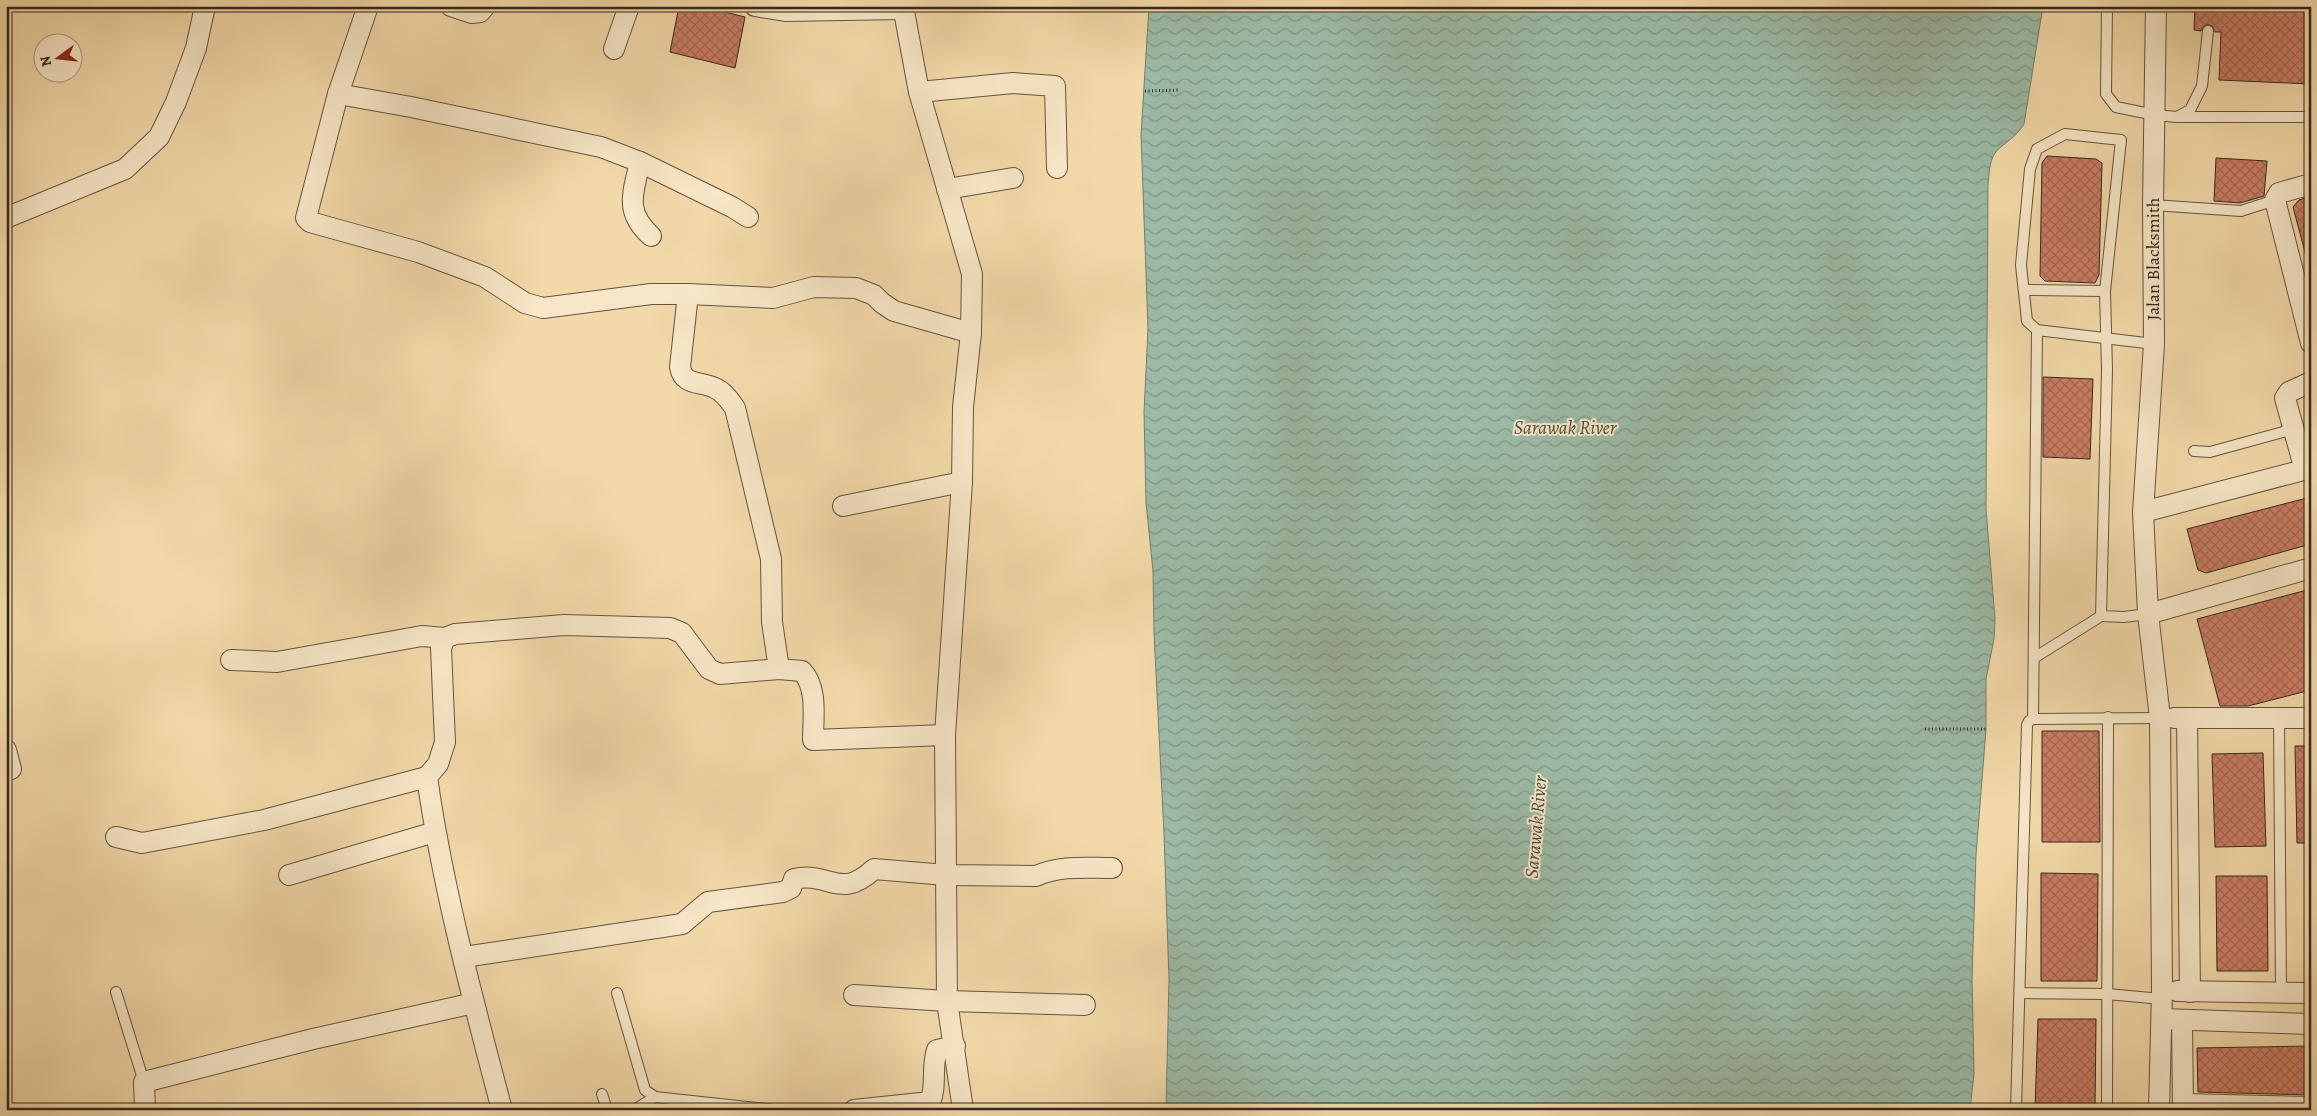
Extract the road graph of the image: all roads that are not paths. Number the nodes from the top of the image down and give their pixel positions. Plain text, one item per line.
1 (205, 6) edge
2 (368, 6) edge
3 (452, 6) edge
4 (485, 6) edge
5 (629, 6) edge
6 (755, 6) edge
7 (2107, 6) edge
8 (2156, 6) edge
9 (903, 8) edge
10 (2208, 31) dead end
11 (614, 49) dead end
12 (919, 92) junction
13 (338, 94) junction
14 (2156, 115) junction
15 (2177, 117) junction
16 (2311, 117) edge
17 (640, 162) junction
18 (1057, 168) dead end
19 (1013, 178) dead end
20 (2311, 184) edge
21 (947, 189) junction
22 (2275, 200) junction
23 (2153, 205) junction
24 (748, 217) dead end
25 (6, 220) edge
26 (651, 236) dead end
27 (2024, 290) junction
28 (2106, 291) junction
29 (688, 294) junction
30 (2037, 330) junction
31 (971, 333) junction
32 (2105, 337) junction
33 (2311, 343) edge
34 (2154, 344) junction
35 (2311, 382) edge
36 (2294, 428) junction
37 (2194, 451) dead end
38 (2308, 469) edge
39 (962, 482) junction
40 (843, 506) dead end
41 (2143, 512) junction
42 (2311, 568) edge
43 (2148, 614) junction
44 (2101, 616) junction
45 (444, 638) junction
46 (2034, 658) junction
47 (231, 660) dead end
48 (779, 669) junction
49 (2108, 717) junction
50 (2160, 718) junction
51 (2187, 718) junction
52 (2279, 718) junction
53 (2311, 718) edge
54 (2033, 719) junction
55 (945, 735) junction
56 (427, 778) junction
57 (435, 832) junction
58 (116, 837) dead end
59 (1112, 868) dead end
60 (288, 875) dead end
61 (946, 875) junction
62 (464, 957) junction
63 (116, 992) dead end
64 (2020, 992) junction
65 (2190, 992) junction
66 (617, 993) dead end
67 (2282, 993) junction
68 (2311, 993) edge
69 (2107, 994) junction
70 (854, 995) dead end
71 (2162, 995) junction
72 (947, 1001) junction
73 (474, 1003) junction
74 (1085, 1005) dead end
75 (2162, 1019) junction
76 (2182, 1020) junction
77 (2311, 1024) edge
78 (955, 1046) junction
79 (144, 1082) junction
80 (602, 1094) dead end
81 (655, 1096) junction
82 (2183, 1107) edge
83 (2311, 1107) edge
84 (146, 1110) edge
85 (502, 1110) edge
86 (607, 1110) edge
87 (634, 1110) edge
88 (775, 1110) edge
89 (854, 1110) edge
90 (963, 1110) edge
91 (2016, 1110) edge
92 (2107, 1110) edge
93 (2159, 1110) edge

1 - 25 street
2 - 13 street
3 - 4 street
5 - 11 street
6 - 9 street
7 - 14 lane
8 - 14 street, Jalan Blacksmith
9 - 12 street
10 - 15 lane
12 - 18 street
12 - 21 street
13 - 17 street
13 - 29 street
14 - 15 lane
14 - 23 street, Jalan Blacksmith
15 - 16 lane
17 - 24 street
17 - 26 street
19 - 21 street
20 - 22 street
21 - 31 street
22 - 23 lane
22 - 33 street
23 - 34 street, Jalan Blacksmith
27 - 28 lane
27 - 28 lane
27 - 30 lane
28 - 32 lane
29 - 31 street
29 - 48 street
30 - 32 lane
30 - 46 lane
31 - 39 street
32 - 34 lane
32 - 44 lane
34 - 41 street, Jalan Blacksmith
35 - 36 street
36 - 37 lane
36 - 38 street
38 - 41 street
39 - 40 street
39 - 55 street
41 - 43 street, Jalan Blacksmith
42 - 43 street
43 - 44 lane
43 - 50 street, Jalan Blacksmith
44 - 46 lane
45 - 47 street
45 - 48 street
45 - 56 street
46 - 54 lane
48 - 55 street
49 - 50 lane
49 - 54 lane
49 - 69 lane
50 - 51 street
50 - 71 street, Jalan Blacksmith
51 - 52 street
51 - 65 street
52 - 53 street
52 - 67 lane
54 - 64 lane
55 - 61 street
56 - 57 street
56 - 58 street
57 - 60 street
57 - 62 street
59 - 61 street
61 - 62 street
61 - 72 street
62 - 73 street
63 - 79 lane
64 - 69 lane
64 - 91 lane
65 - 67 street
65 - 71 street
66 - 81 lane
67 - 68 street
69 - 71 lane
69 - 92 lane
70 - 72 street
71 - 75 street, Jalan Blacksmith
72 - 74 street
72 - 78 street
73 - 79 street
73 - 85 street
75 - 76 street
75 - 93 street, Jalan Blacksmith
76 - 77 street
76 - 82 street
78 - 89 street
78 - 90 street
79 - 84 street
80 - 86 lane
81 - 87 lane
81 - 88 lane
82 - 83 street

